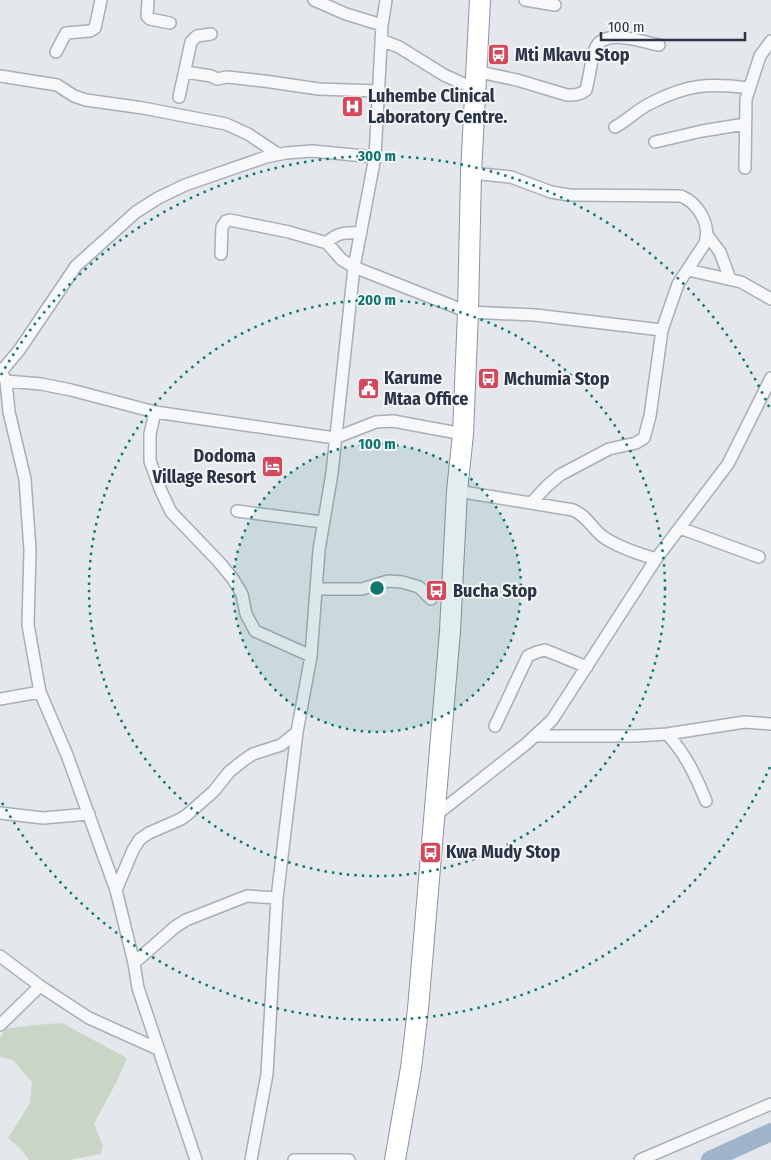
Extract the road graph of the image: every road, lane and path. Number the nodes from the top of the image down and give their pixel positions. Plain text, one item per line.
1 (101, 0) edge
2 (148, 0) edge
3 (314, 0) edge
4 (386, 0) edge
5 (480, 0) edge
6 (525, 0) edge
7 (555, 5) dead end
8 (170, 23) dead end
9 (382, 25) junction
10 (211, 34) dead end
11 (381, 40) junction
12 (771, 41) edge
13 (659, 45) dead end
14 (56, 52) dead end
15 (186, 72) junction
16 (0, 76) edge
17 (475, 80) junction
18 (749, 88) junction
19 (378, 91) junction
20 (179, 97) dead end
21 (746, 124) junction
22 (615, 127) dead end
23 (655, 142) dead end
24 (278, 154) junction
25 (375, 157) junction
26 (745, 168) dead end
27 (471, 172) junction
28 (360, 233) junction
29 (707, 236) junction
30 (327, 243) junction
31 (221, 254) dead end
32 (354, 267) junction
33 (688, 270) junction
34 (730, 279) junction
35 (771, 299) edge
36 (468, 312) junction
37 (662, 330) junction
38 (2, 374) edge
39 (771, 378) edge
40 (768, 392) edge
41 (155, 412) junction
42 (463, 434) junction
43 (335, 438) junction
44 (458, 491) junction
45 (532, 502) junction
46 (237, 511) dead end
47 (322, 522) junction
48 (680, 528) junction
49 (758, 557) dead end
50 (656, 559) junction
51 (316, 589) junction
52 (432, 599) dead end
53 (311, 656) junction
54 (587, 667) junction
55 (40, 692) junction
56 (0, 699) edge
57 (771, 724) edge
58 (495, 726) dead end
59 (297, 732) junction
60 (666, 734) junction
61 (535, 736) junction
62 (706, 801) dead end
63 (0, 813) edge
64 (89, 814) junction
65 (436, 815) junction
66 (116, 890) junction
67 (278, 898) junction
68 (0, 956) edge
69 (134, 963) junction
70 (40, 986) junction
71 (0, 1025) edge
72 (158, 1049) junction
73 (771, 1104) edge
74 (196, 1160) edge
75 (251, 1160) edge
76 (294, 1160) edge
77 (349, 1160) edge
78 (396, 1160) edge
79 (640, 1160) edge

1 - 14 street
2 - 8 street
3 - 9 street
4 - 9 street
5 - 17 highway
6 - 7 street
9 - 11 street
10 - 15 street
11 - 17 street
11 - 19 street
12 - 18 street
13 - 17 street
15 - 19 street
15 - 20 street
16 - 24 street
17 - 27 highway
18 - 21 street
18 - 22 street
19 - 25 street
21 - 23 street
21 - 26 street
24 - 25 street
24 - 38 street
25 - 28 street
27 - 29 street
27 - 36 highway
28 - 30 street
28 - 32 street
29 - 33 street
29 - 34 street
30 - 31 street
30 - 32 street
32 - 36 street
32 - 43 street
33 - 34 street
33 - 37 street
34 - 35 street
36 - 37 street
36 - 42 highway
37 - 45 street
38 - 41 street
38 - 55 street
39 - 40 street
40 - 48 street
41 - 43 street
41 - 53 street
42 - 43 street
42 - 44 highway
43 - 47 street
44 - 45 street
44 - 65 highway
45 - 50 street
46 - 47 street
47 - 51 street
48 - 49 street
48 - 50 street
50 - 54 street
51 - 52 street
51 - 53 street
53 - 59 street
54 - 58 street
54 - 61 street
55 - 56 street
55 - 64 street
57 - 60 street
59 - 66 street
59 - 67 street
60 - 61 street
60 - 62 street
61 - 65 street
63 - 64 street
64 - 66 street
65 - 78 highway
66 - 69 street
67 - 69 street
67 - 75 street
68 - 70 street
69 - 72 street
70 - 71 street
70 - 72 street
72 - 74 street
73 - 79 street
76 - 77 street

